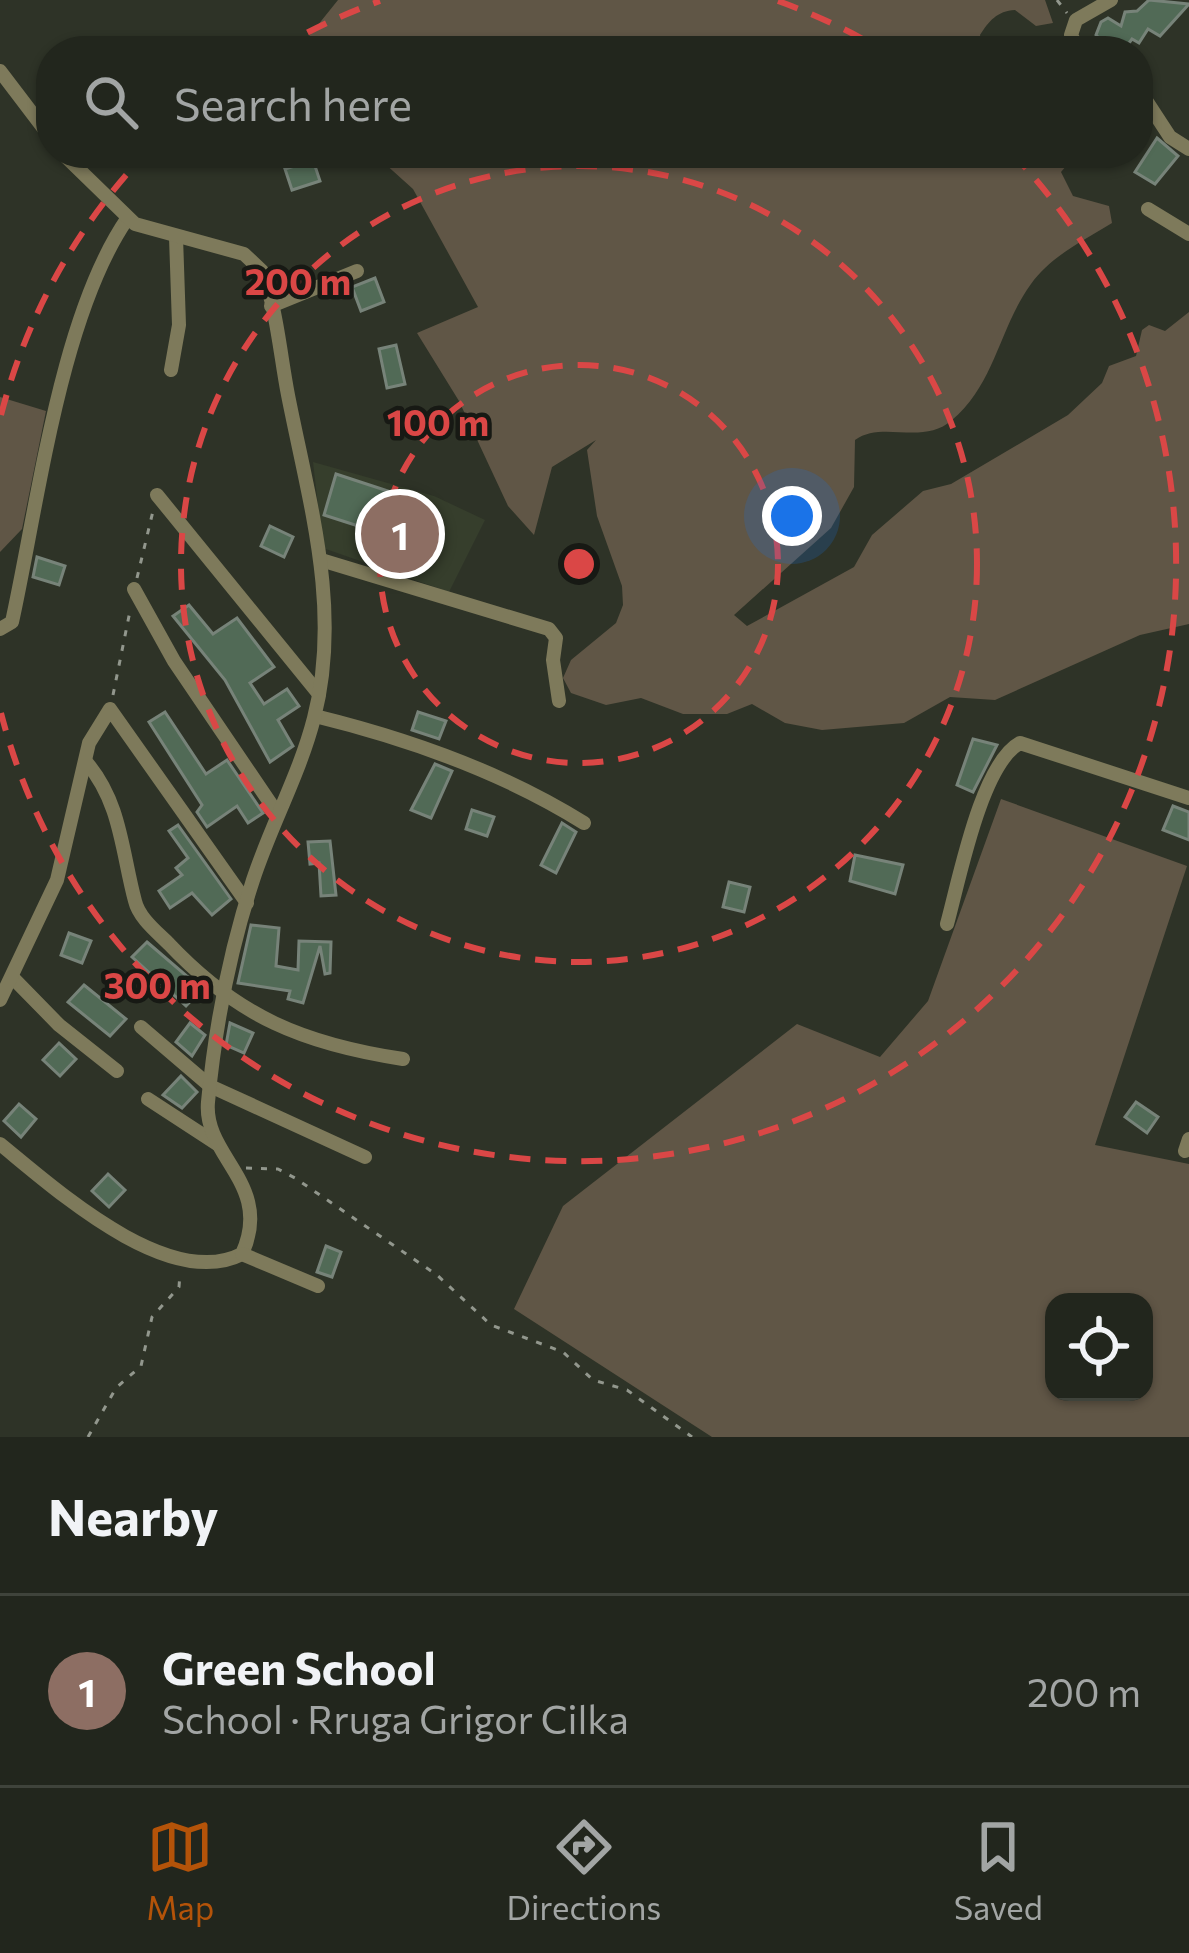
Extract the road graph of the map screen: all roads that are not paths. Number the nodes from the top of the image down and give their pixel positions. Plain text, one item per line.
1 (1111, 0) edge
2 (1072, 36) edge
3 (0, 70) edge
4 (1153, 111) edge
5 (36, 118) edge
6 (1189, 149) edge
7 (77, 168) edge
8 (1148, 209) dead end
9 (127, 219) junction
10 (1189, 234) edge
11 (176, 237) junction
12 (357, 271) dead end
13 (272, 306) junction
14 (171, 370) dead end
15 (157, 495) dead end
16 (321, 560) junction
17 (134, 589) dead end
18 (0, 629) edge
19 (319, 694) junction
20 (560, 701) dead end
21 (315, 716) junction
22 (87, 764) junction
23 (1189, 798) edge
24 (278, 813) junction
25 (584, 823) dead end
26 (247, 903) junction
27 (947, 924) dead end
28 (14, 978) junction
29 (226, 999) junction
30 (0, 1000) edge
31 (141, 1027) dead end
32 (403, 1059) dead end
33 (117, 1070) dead end
34 (209, 1086) junction
35 (148, 1099) dead end
36 (0, 1144) edge
37 (221, 1146) junction
38 (365, 1157) dead end
39 (242, 1254) junction
40 (318, 1286) dead end

1 - 2 street
3 - 5 street
4 - 6 street
7 - 9 street
8 - 10 street
9 - 11 street
9 - 18 street
11 - 13 street
11 - 14 street
12 - 13 street
13 - 16 street
15 - 19 street
16 - 19 street
16 - 20 street
17 - 24 street
19 - 21 street
21 - 24 street
21 - 25 street
22 - 26 street
22 - 28 street
22 - 29 street
23 - 27 street
24 - 26 street
26 - 29 street
28 - 30 street
28 - 33 street
29 - 32 street
29 - 34 street
31 - 34 street
34 - 37 street
34 - 38 street
35 - 37 street
36 - 39 street
37 - 39 street
39 - 40 street

